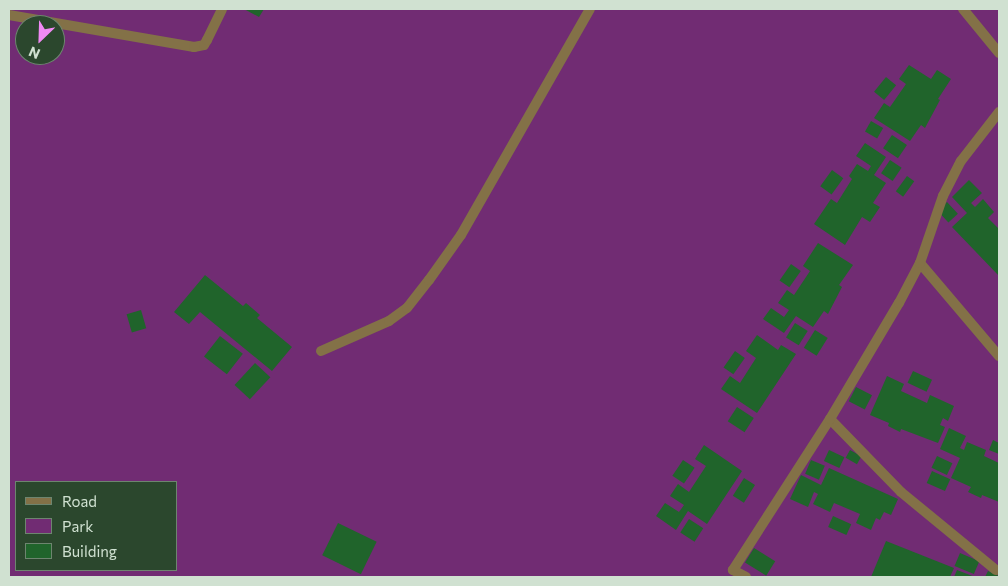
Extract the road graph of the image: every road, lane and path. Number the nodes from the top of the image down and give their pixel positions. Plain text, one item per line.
1 (222, 9) edge
2 (590, 9) edge
3 (963, 9) edge
4 (9, 15) edge
5 (999, 53) edge
6 (999, 112) edge
7 (920, 263) junction
8 (321, 351) dead end
9 (999, 356) edge
10 (830, 418) junction
11 (996, 570) dead end
12 (746, 577) edge

1 - 4 street
2 - 8 street
3 - 5 street
6 - 7 street
7 - 9 street
7 - 10 street
10 - 11 street
10 - 12 street

